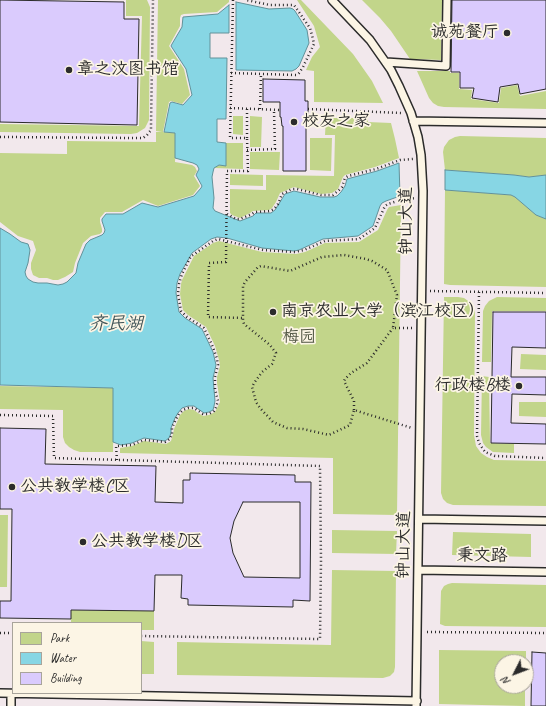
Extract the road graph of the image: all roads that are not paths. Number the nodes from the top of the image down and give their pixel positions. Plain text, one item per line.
1 (332, 0) edge
2 (447, 0) edge
3 (386, 62) junction
4 (412, 117) junction
5 (546, 123) edge
6 (419, 519) junction
7 (546, 521) edge
8 (418, 570) junction
9 (546, 572) edge
10 (0, 693) edge
11 (11, 694) junction
12 (416, 703) edge
13 (11, 706) edge

1 - 3 lane, 钟山大道
2 - 3 lane
3 - 4 lane, 钟山大道
4 - 5 lane
4 - 6 lane, 钟山大道
6 - 7 lane
6 - 8 lane, 钟山大道
8 - 9 lane, 秉文路
8 - 12 lane, 钟山大道
10 - 11 lane, 钟山大道
11 - 12 lane, 钟山大道
11 - 13 lane

